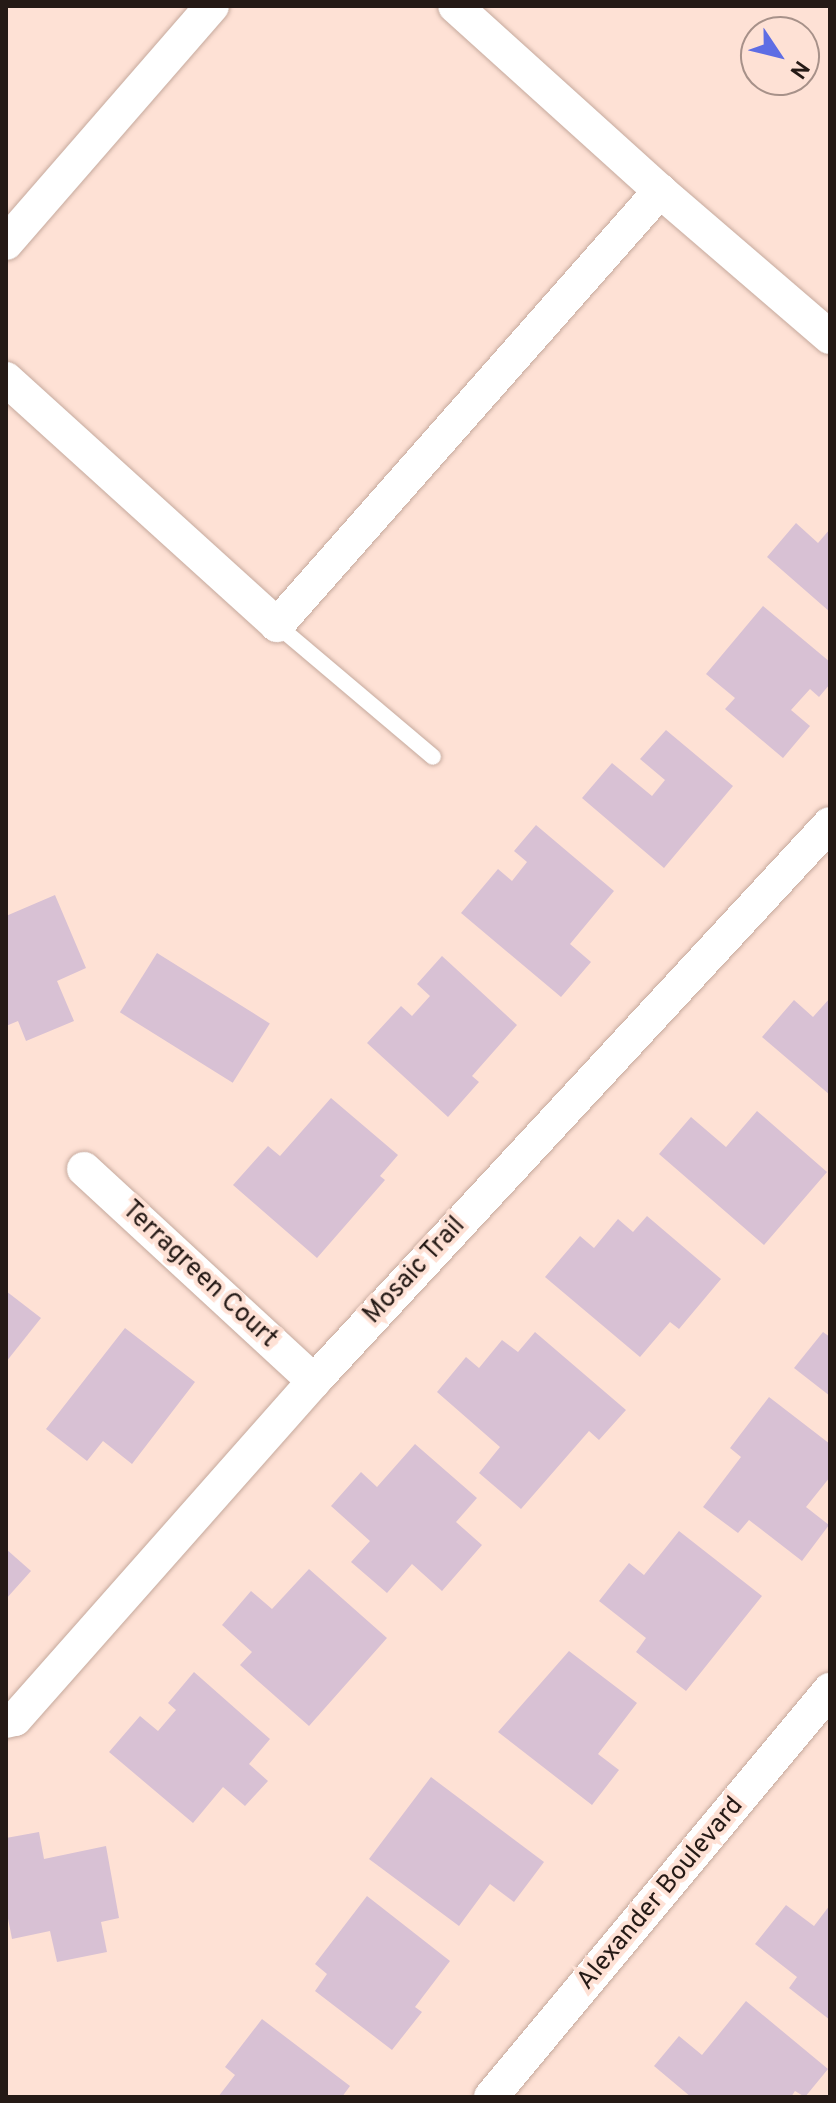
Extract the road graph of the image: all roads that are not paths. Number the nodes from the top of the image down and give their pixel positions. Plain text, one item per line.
1 (212, 6) edge
2 (455, 6) edge
3 (660, 191) junction
4 (6, 243) edge
5 (830, 337) edge
6 (6, 379) edge
7 (277, 625) junction
8 (433, 757) dead end
9 (830, 824) edge
10 (84, 1169) dead end
11 (314, 1381) junction
12 (830, 1690) edge
13 (6, 1721) edge
14 (491, 2097) edge

1 - 4 street
2 - 3 street
3 - 5 street
3 - 7 street
6 - 7 street
7 - 8 lane
9 - 11 street, Mosaic Trail
10 - 11 street, Terragreen Court
11 - 13 street, Mosaic Trail
12 - 14 street, Alexander Boulevard

